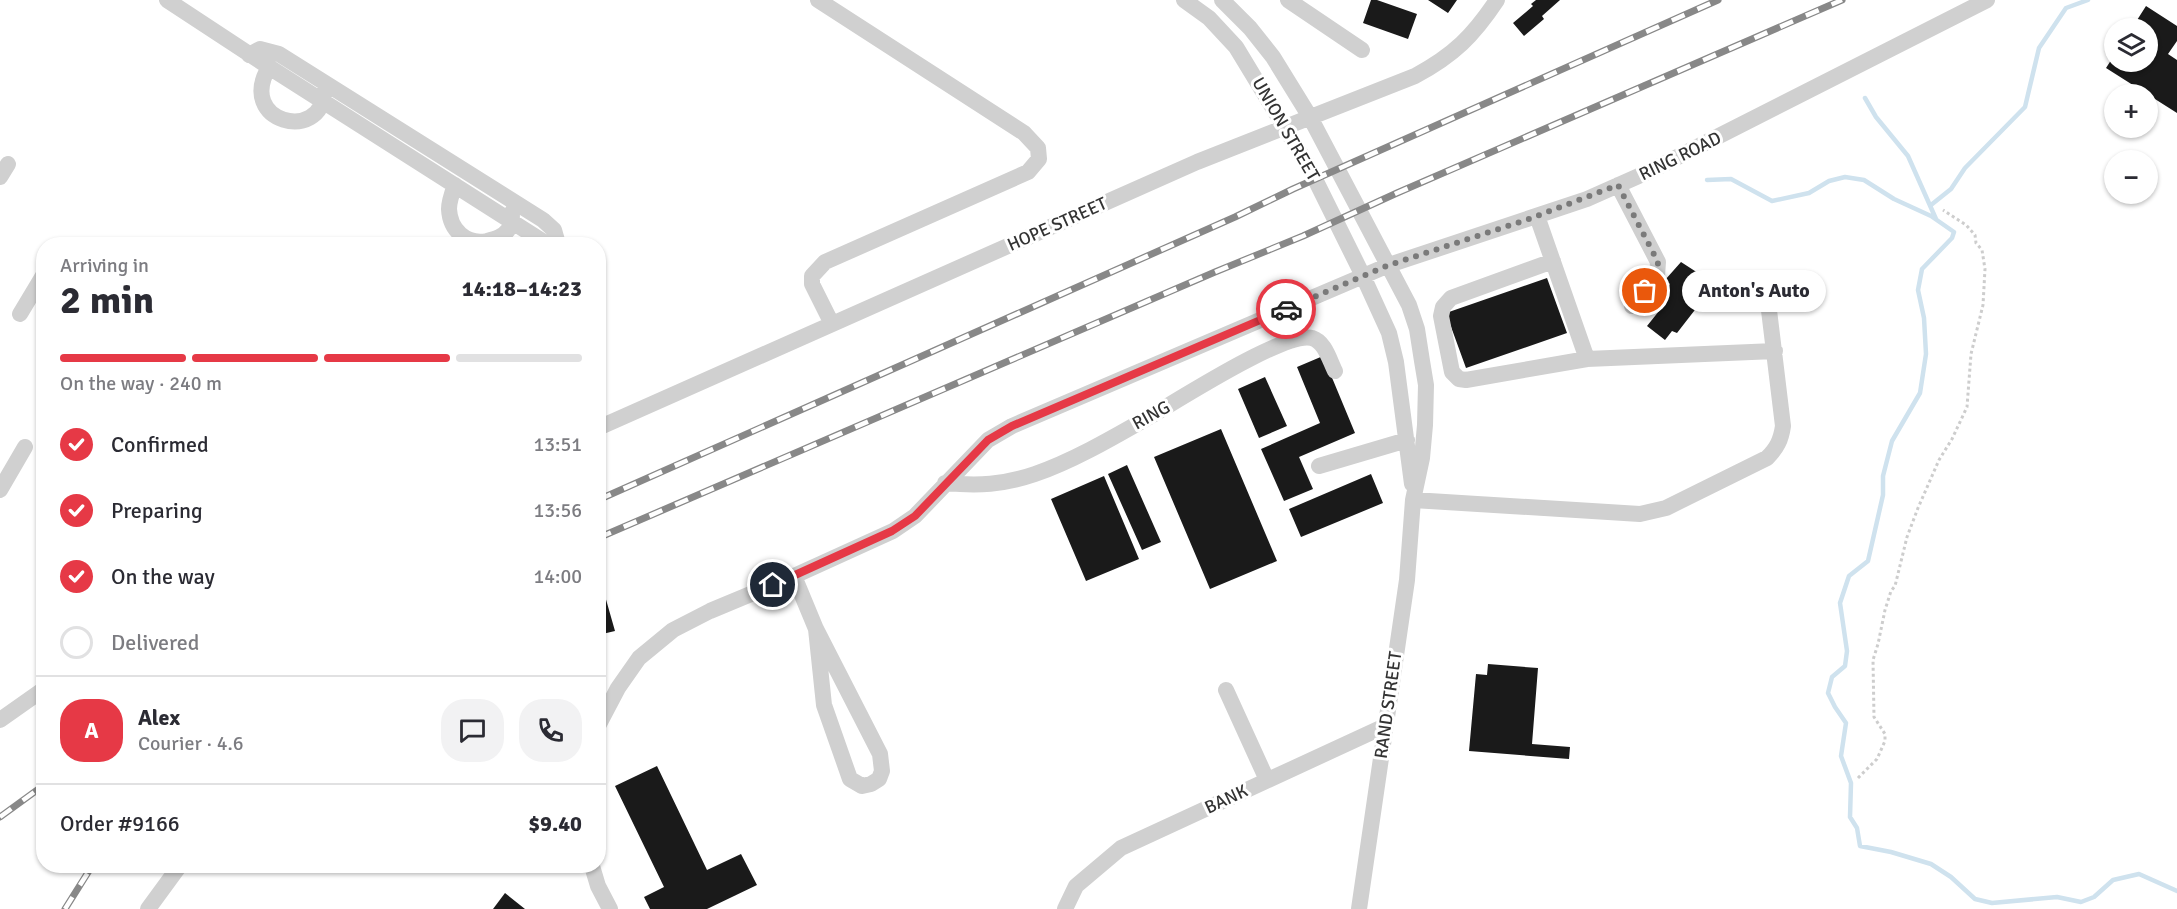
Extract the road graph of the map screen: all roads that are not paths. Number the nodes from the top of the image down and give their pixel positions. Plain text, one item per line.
1 (167, 0) edge
2 (818, 0) edge
3 (1184, 0) edge
4 (1222, 0) edge
5 (1288, 0) edge
6 (1497, 0) edge
7 (1987, 0) edge
8 (1362, 50) dead end
9 (249, 55) junction
10 (269, 67) junction
11 (324, 82) junction
12 (324, 102) junction
13 (1310, 117) junction
14 (1285, 127) junction
15 (433, 151) junction
16 (423, 165) junction
17 (454, 185) junction
18 (1618, 185) junction
19 (512, 201) junction
20 (1538, 216) junction
21 (512, 222) junction
22 (464, 237) edge
23 (500, 237) edge
24 (536, 237) edge
25 (556, 237) edge
26 (1553, 261) junction
27 (1389, 265) junction
28 (1363, 276) junction
29 (36, 287) edge
30 (1768, 302) dead end
31 (1632, 306) dead end
32 (20, 314) dead end
33 (832, 324) junction
34 (1775, 351) junction
35 (1587, 359) junction
36 (1335, 371) dead end
37 (606, 424) edge
38 (1407, 440) junction
39 (25, 447) dead end
40 (1319, 466) dead end
41 (945, 483) junction
42 (0, 490) edge
43 (1413, 500) junction
44 (794, 576) junction
45 (816, 629) junction
46 (1226, 690) dead end
47 (36, 695) edge
48 (606, 711) edge
49 (0, 720) edge
50 (1385, 726) junction
51 (1267, 780) junction
52 (174, 873) edge
53 (594, 873) edge
54 (607, 908) edge
55 (148, 909) edge
56 (1065, 909) edge
57 (1359, 909) edge

1 - 9 street
2 - 33 street
3 - 14 street, UNION STREET
4 - 13 street, UNION STREET
5 - 8 street
6 - 13 street, HOPE STREET
7 - 18 street, RING ROAD
9 - 10 street
9 - 11 street
10 - 12 street
10 - 12 street
11 - 12 street
11 - 15 street
12 - 16 street
13 - 14 street, HOPE STREET
13 - 27 street, UNION STREET
14 - 28 street, UNION STREET
14 - 33 street, HOPE STREET
15 - 16 street
15 - 19 street
16 - 17 street
17 - 21 street
17 - 22 street
18 - 20 street, RING ROAD
18 - 31 street
19 - 21 street
19 - 25 street
20 - 26 street
20 - 27 street, RING ROAD
21 - 23 street
21 - 24 street
26 - 35 street
26 - 35 street
27 - 28 street, RING ROAD
27 - 43 street, RAND STREET
28 - 38 street, RAND STREET
28 - 41 street, RING ROAD
29 - 32 street
30 - 34 street
33 - 37 street, HOPE STREET
34 - 35 street
34 - 43 street
36 - 41 street, RING
38 - 40 street
38 - 43 street, RAND STREET
39 - 42 street
41 - 44 street, RING ROAD
43 - 50 street, RAND STREET
44 - 45 street
44 - 48 street, RING ROAD
45 - 45 street
46 - 51 street
47 - 49 street
50 - 51 street, BANK
50 - 57 street, RAND STREET
51 - 56 street, BANK
52 - 55 street
53 - 54 street

